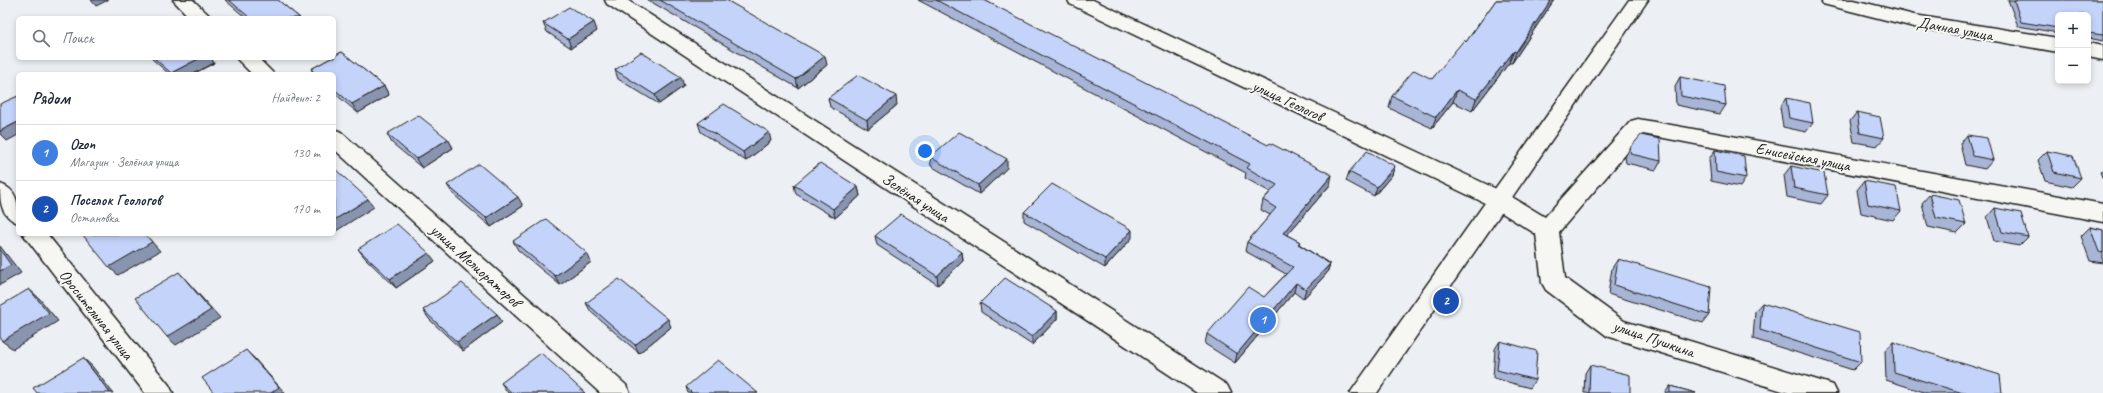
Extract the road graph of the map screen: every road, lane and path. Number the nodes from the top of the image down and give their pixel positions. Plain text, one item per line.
1 (182, 0) edge
2 (614, 0) edge
3 (1077, 0) edge
4 (1639, 0) edge
5 (1830, 0) edge
6 (200, 16) edge
7 (2055, 44) edge
8 (2091, 51) edge
9 (2103, 53) edge
10 (248, 60) edge
11 (262, 72) edge
12 (336, 139) edge
13 (0, 192) edge
14 (1495, 205) junction
15 (16, 212) edge
16 (2103, 213) edge
17 (1547, 230) junction
18 (36, 236) edge
19 (160, 393) edge
20 (617, 393) edge
21 (1218, 393) edge
22 (1363, 393) edge
23 (1824, 393) edge

1 - 6 street
2 - 21 street, Зелёная улица
3 - 14 street, улица Геологов
4 - 14 street
5 - 7 street, Дачная улица
8 - 9 street
10 - 11 street
12 - 20 street, улица Мелиораторов
13 - 15 street
14 - 17 street
14 - 22 street
16 - 17 street, Енисейская улица
17 - 23 street, улица Пушкина
18 - 19 street, Оросительная улица

